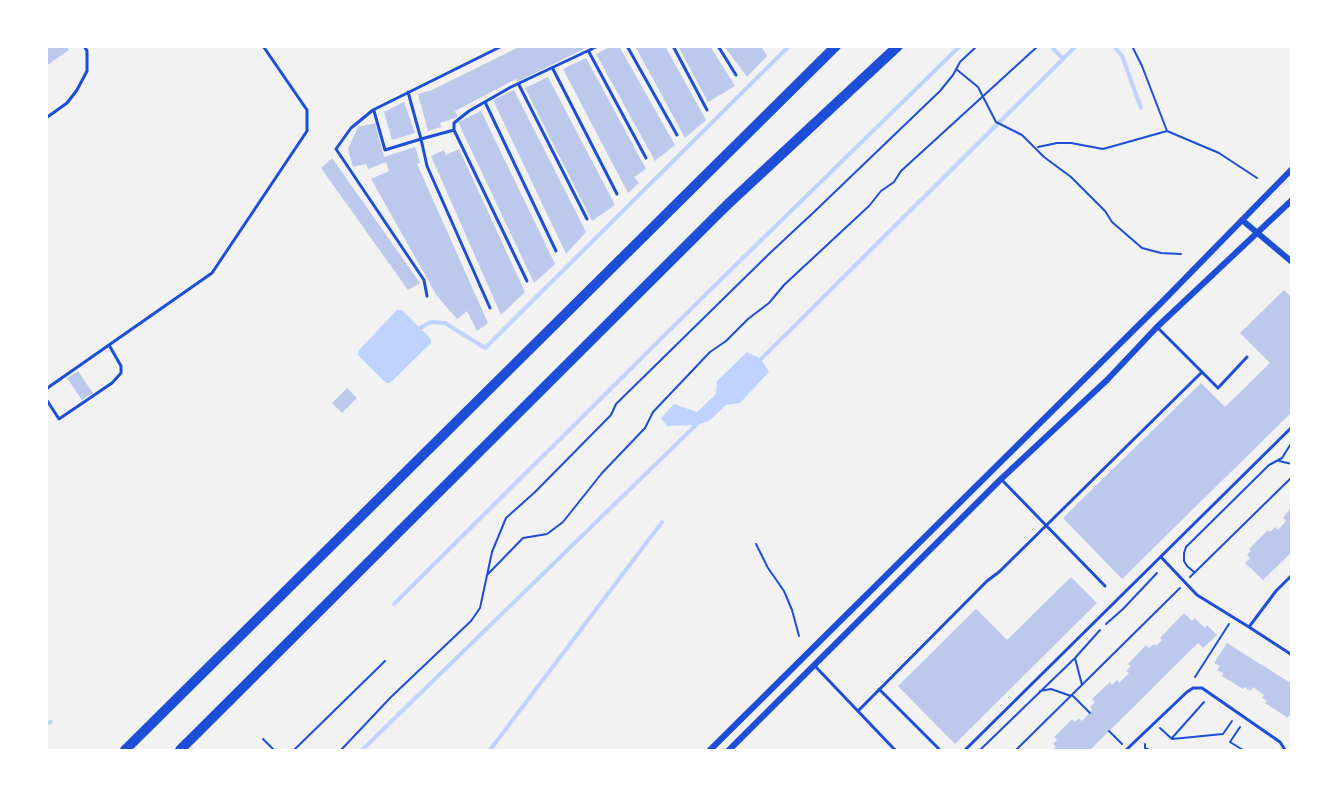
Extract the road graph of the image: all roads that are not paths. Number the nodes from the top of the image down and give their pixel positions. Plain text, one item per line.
1 (84, 46) edge
2 (93, 46) edge
3 (263, 46) edge
4 (502, 46) edge
5 (598, 46) edge
6 (627, 46) edge
7 (673, 46) edge
8 (718, 46) edge
9 (836, 46) edge
10 (898, 46) edge
11 (87, 51) junction
12 (589, 51) junction
13 (553, 69) junction
14 (736, 75) dead end
15 (519, 85) junction
16 (408, 92) junction
17 (485, 102) junction
18 (373, 110) junction
19 (707, 110) dead end
20 (46, 118) edge
21 (454, 130) junction
22 (677, 135) dead end
23 (421, 140) junction
24 (646, 158) dead end
25 (1292, 169) edge
26 (617, 194) dead end
27 (1292, 200) edge
28 (586, 219) dead end
29 (1242, 220) junction
30 (1256, 232) junction
31 (556, 251) dead end
32 (1292, 262) edge
33 (527, 281) dead end
34 (427, 296) dead end
35 (490, 308) dead end
36 (1157, 327) junction
37 (109, 345) junction
38 (1247, 357) dead end
39 (1202, 372) junction
40 (46, 389) edge
41 (46, 399) edge
42 (1292, 427) edge
43 (1001, 479) junction
44 (1047, 526) junction
45 (1161, 557) junction
46 (1292, 575) edge
47 (1105, 586) dead end
48 (1249, 627) junction
49 (1292, 654) edge
50 (814, 664) junction
51 (879, 689) junction
52 (858, 711) junction
53 (939, 749) edge
54 (125, 750) edge
55 (180, 750) edge
56 (710, 750) edge
57 (729, 750) edge
58 (895, 750) edge
59 (965, 750) edge
60 (1126, 750) edge
61 (1285, 750) edge

1 - 11 lane
2 - 11 lane
3 - 37 lane
4 - 16 lane
5 - 12 lane
6 - 22 lane
7 - 19 lane
8 - 14 lane
9 - 54 highway
10 - 55 highway
11 - 20 lane
12 - 13 lane
12 - 24 lane
13 - 15 lane
13 - 26 lane
15 - 17 lane
15 - 28 lane
16 - 18 lane
16 - 23 lane
17 - 21 lane
17 - 31 lane
18 - 23 lane
18 - 34 lane
21 - 23 lane
21 - 33 lane
23 - 35 lane
25 - 29 street
27 - 30 street
29 - 30 street
29 - 56 street
30 - 32 street
30 - 36 street
36 - 39 lane
36 - 43 street
37 - 40 lane
37 - 41 lane
38 - 39 lane
39 - 44 lane
42 - 45 lane
43 - 44 lane
43 - 50 street
44 - 47 lane
44 - 51 lane
45 - 48 lane
45 - 59 lane
46 - 48 lane
48 - 49 lane
50 - 52 lane
50 - 57 street
51 - 52 lane
51 - 53 lane
52 - 58 lane
60 - 61 lane

